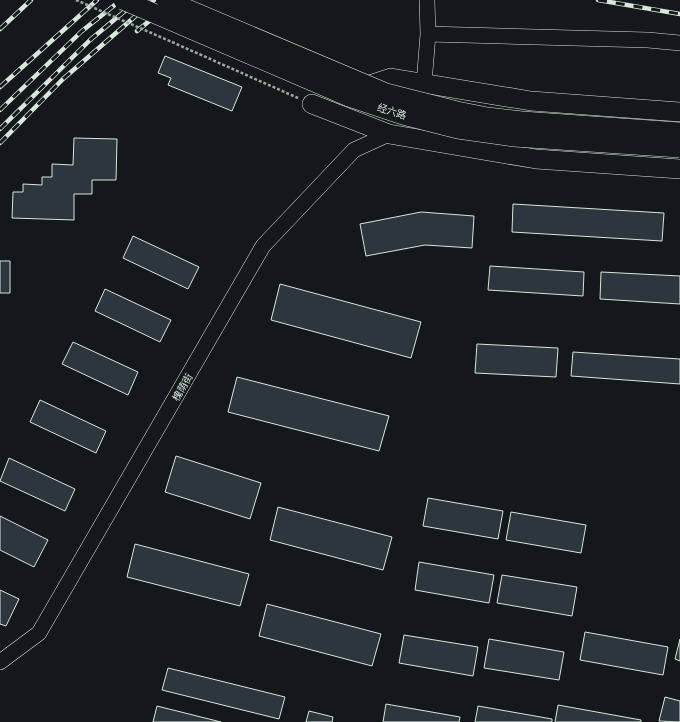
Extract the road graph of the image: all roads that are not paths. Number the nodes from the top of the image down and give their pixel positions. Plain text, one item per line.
1 (124, 0) edge
2 (166, 0) edge
3 (427, 0) edge
4 (428, 34) junction
5 (680, 43) edge
6 (424, 84) junction
7 (680, 112) edge
8 (680, 132) edge
9 (389, 134) junction
10 (680, 148) edge
11 (680, 169) edge
12 (0, 662) edge

1 - 10 main road, 经六路, bridge
2 - 8 main road, 经六路, bridge
3 - 4 street
4 - 5 street
4 - 6 street
6 - 7 main road
6 - 9 main road
9 - 11 main road
9 - 12 street, 槐荫街

